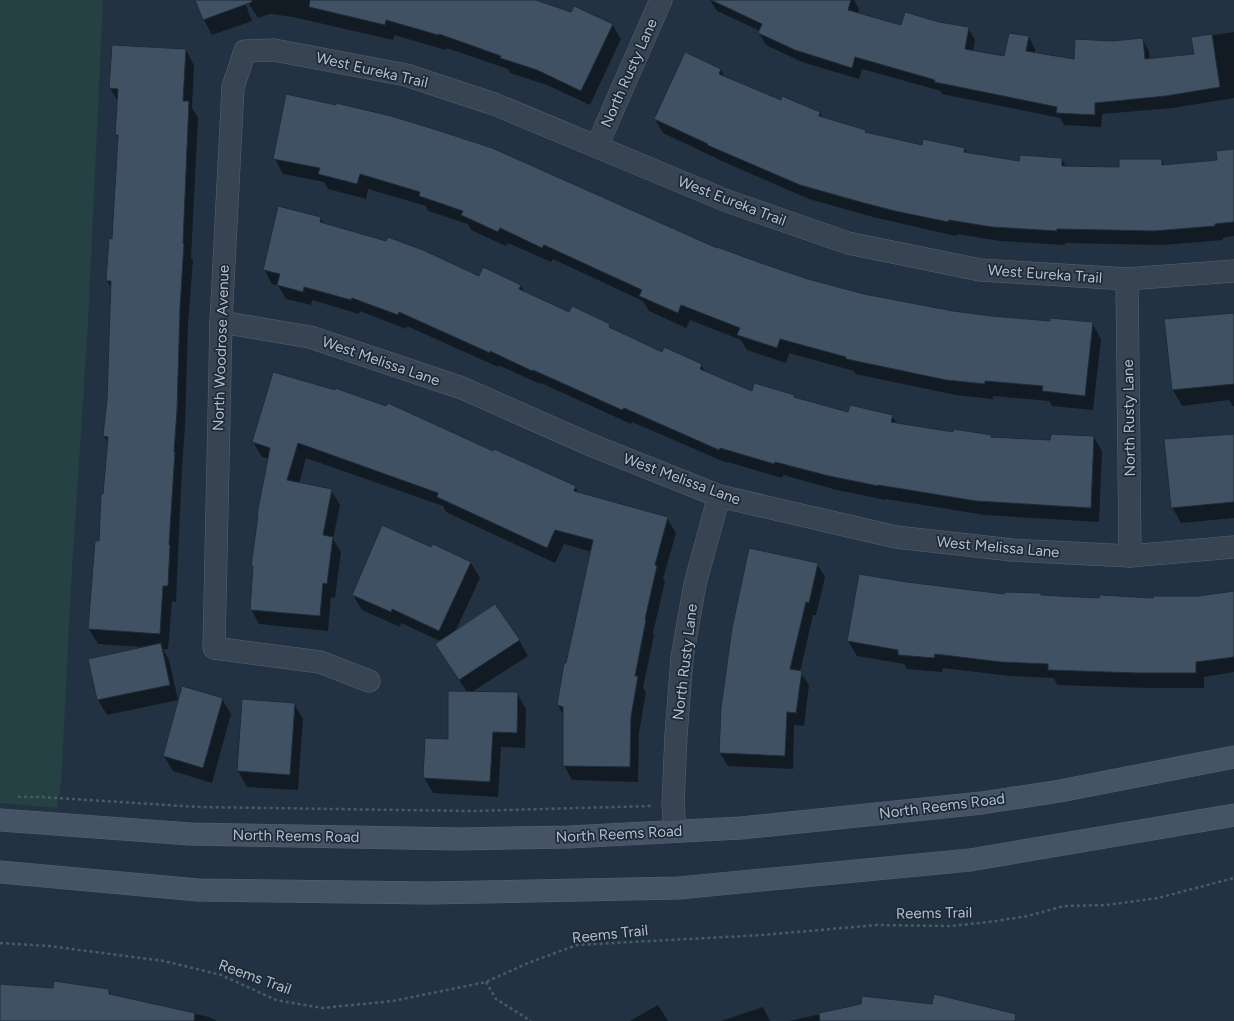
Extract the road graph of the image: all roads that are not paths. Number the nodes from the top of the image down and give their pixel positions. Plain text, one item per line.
1 (661, 0) edge
2 (245, 51) joint
3 (597, 146) junction
4 (1234, 270) edge
5 (1127, 279) junction
6 (221, 322) junction
7 (719, 496) junction
8 (1234, 547) edge
9 (1130, 556) junction
10 (369, 681) dead end
11 (1234, 757) edge
12 (1234, 816) edge
13 (0, 820) edge
14 (675, 831) junction
15 (0, 872) edge

1 - 3 street, North Rusty Lane
2 - 3 street, West Eureka Trail
2 - 6 street, North Woodrose Avenue
3 - 5 street, West Eureka Trail
4 - 5 street, West Eureka Trail
5 - 9 street, North Rusty Lane
6 - 7 street, West Melissa Lane
6 - 10 street, North Woodrose Avenue
7 - 9 street, West Melissa Lane
7 - 14 street, North Rusty Lane
8 - 9 street, West Melissa Lane
11 - 14 main road, North Reems Road
12 - 15 main road
13 - 14 main road, North Reems Road

